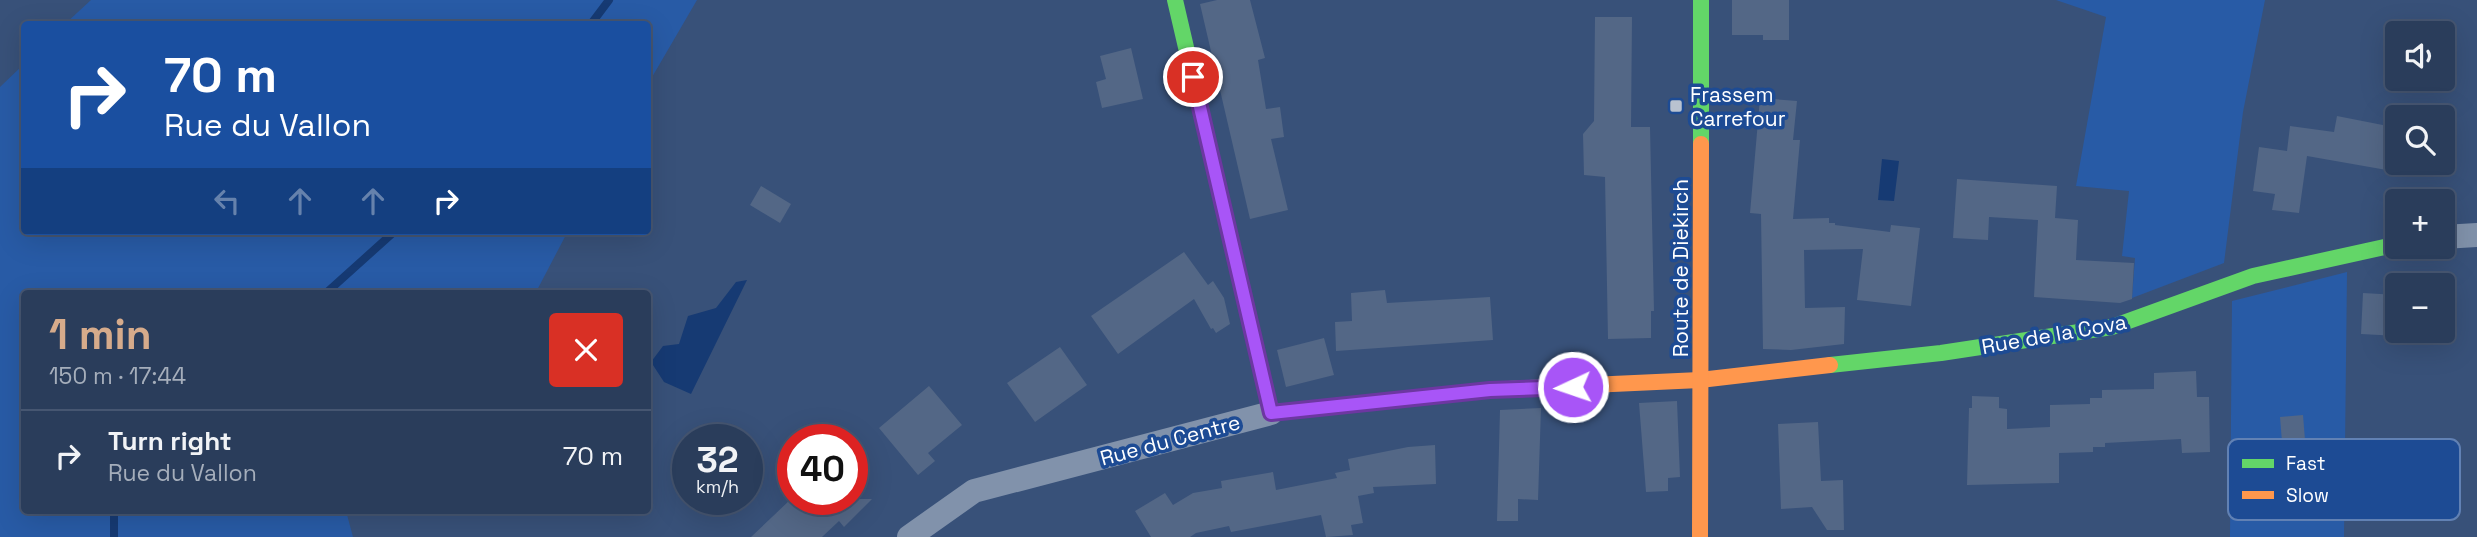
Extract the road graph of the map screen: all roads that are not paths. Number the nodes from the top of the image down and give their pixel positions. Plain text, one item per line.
1 (1175, 0) edge
2 (1701, 0) edge
3 (2477, 235) edge
4 (2455, 236) edge
5 (2385, 247) edge
6 (1700, 380) junction
7 (1271, 413) junction
8 (909, 537) edge
9 (1700, 537) edge

1 - 7 street
2 - 6 street, Route de Diekirch
3 - 4 street
5 - 6 street, Rue de la Cova
6 - 7 street, Rue du Centre
6 - 9 street, Route de Diekirch
7 - 8 street, Rue du Centre

